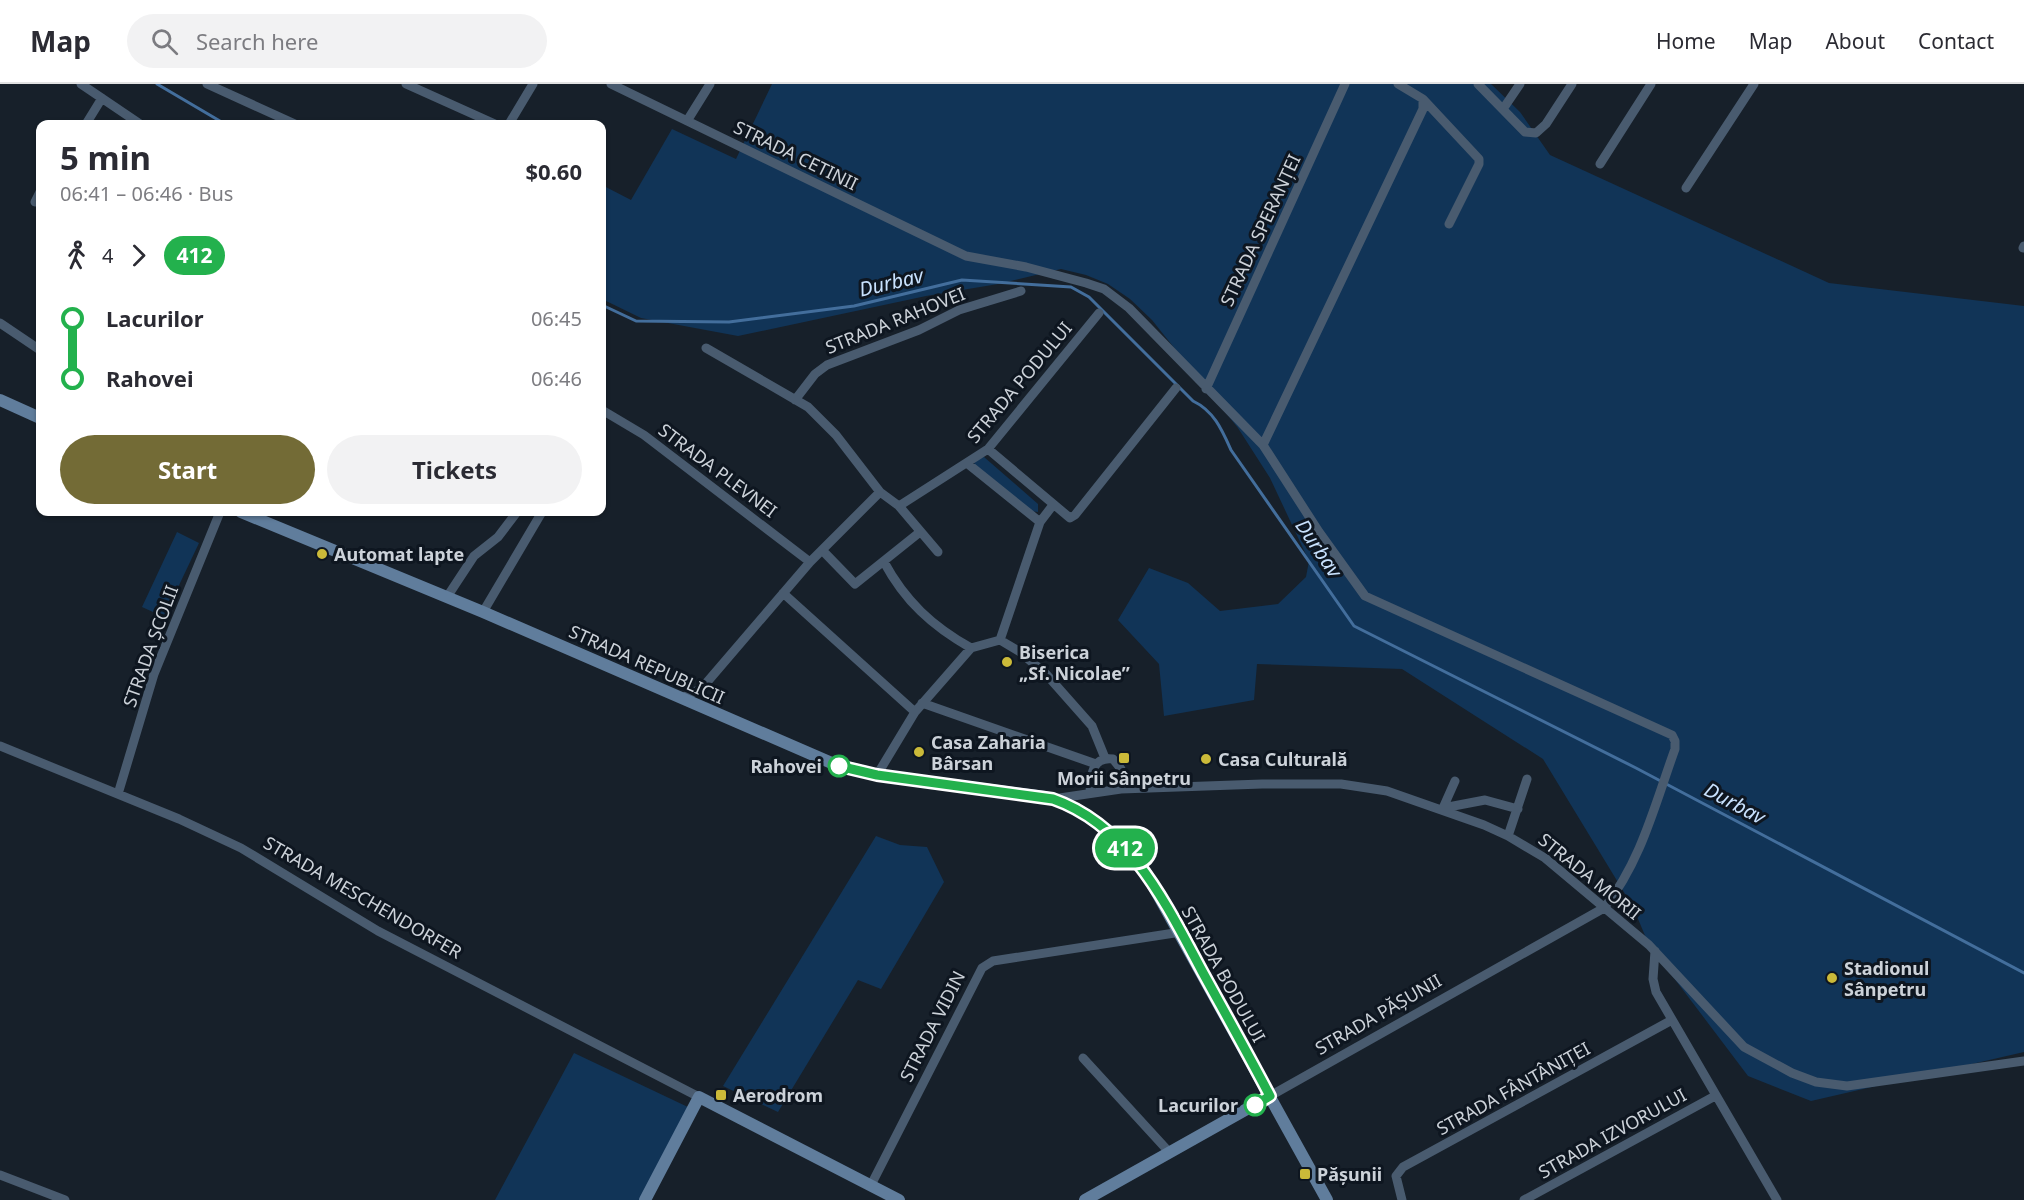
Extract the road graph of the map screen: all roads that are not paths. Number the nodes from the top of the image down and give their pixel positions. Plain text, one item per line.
1 (81, 84) edge
2 (207, 84) edge
3 (406, 84) edge
4 (533, 84) edge
5 (612, 84) edge
6 (710, 84) edge
7 (1345, 84) edge
8 (1398, 84) edge
9 (1478, 84) edge
10 (1520, 84) edge
11 (1572, 84) edge
12 (1651, 84) edge
13 (1754, 84) edge
14 (102, 98) junction
15 (1423, 99) junction
16 (1503, 109) junction
17 (88, 120) edge
18 (134, 120) edge
19 (286, 120) edge
20 (486, 120) edge
21 (511, 120) edge
22 (687, 121) junction
23 (1600, 164) dead end
24 (1686, 188) dead end
25 (1449, 224) dead end
26 (1021, 291) dead end
27 (1098, 313) dead end
28 (0, 324) edge
29 (36, 347) edge
30 (706, 348) dead end
31 (1176, 388) dead end
32 (1206, 389) junction
33 (0, 400) edge
34 (795, 400) junction
35 (606, 412) edge
36 (36, 416) edge
37 (1263, 445) junction
38 (988, 449) junction
39 (968, 464) junction
40 (880, 492) junction
41 (1053, 505) junction
42 (899, 506) junction
43 (218, 516) edge
44 (251, 516) edge
45 (514, 516) edge
46 (540, 516) edge
47 (1040, 522) junction
48 (920, 532) junction
49 (822, 550) junction
50 (938, 552) dead end
51 (810, 562) junction
52 (884, 562) junction
53 (783, 592) junction
54 (447, 597) junction
55 (483, 612) junction
56 (1000, 640) junction
57 (971, 648) junction
58 (702, 688) junction
59 (682, 698) junction
60 (922, 703) junction
61 (703, 708) junction
62 (915, 712) junction
63 (0, 746) edge
64 (1105, 758) junction
65 (1096, 764) junction
66 (877, 775) junction
67 (1527, 779) dead end
68 (1455, 781) dead end
69 (1121, 789) junction
70 (1085, 793) junction
71 (118, 794) junction
72 (1053, 799) junction
73 (1072, 805) junction
74 (1443, 808) junction
75 (1518, 809) junction
76 (1508, 836) junction
77 (1604, 908) junction
78 (1181, 932) junction
79 (1655, 951) junction
80 (1671, 1020) junction
81 (1083, 1058) dead end
82 (2024, 1061) edge
83 (1270, 1096) junction
84 (1715, 1096) junction
85 (699, 1097) junction
86 (1170, 1153) junction
87 (0, 1175) edge
88 (871, 1185) junction
89 (1323, 1198) edge
90 (66, 1200) edge
91 (645, 1200) edge
92 (899, 1200) edge
93 (1085, 1200) edge
94 (1402, 1200) edge
95 (1524, 1200) edge
96 (1777, 1200) edge

1 - 14 street
2 - 19 street
3 - 20 street
4 - 21 street
5 - 22 street, STRADA CETINII
6 - 22 street
7 - 32 street, STRADA SPERANȚEI
8 - 15 street
9 - 16 street
10 - 16 street
11 - 16 street
12 - 23 street
13 - 24 street
14 - 17 street
14 - 18 street
15 - 25 street
15 - 37 street
22 - 32 street, STRADA CETINII
26 - 34 street, STRADA RAHOVEI
27 - 38 street, STRADA PODULUI
28 - 29 street
30 - 34 street
31 - 41 street
32 - 37 street, STRADA CETINII
33 - 36 main road
34 - 40 street
35 - 51 street, STRADA PLEVNEI
37 - 77 street, STRADA CETINII
38 - 39 street, STRADA PODULUI
38 - 41 street
39 - 42 street, STRADA PODULUI
39 - 47 street
40 - 42 street
40 - 49 street
41 - 47 street
42 - 48 street
43 - 71 street, STRADA ȘCOLII
44 - 54 main road, STRADA REPUBLICII
45 - 54 street
46 - 55 street
47 - 56 street
48 - 50 street
48 - 52 street
49 - 51 street
49 - 52 street
51 - 53 street
52 - 57 street
53 - 58 street
53 - 62 street
54 - 55 main road, STRADA REPUBLICII
55 - 59 main road, STRADA REPUBLICII
56 - 57 street
56 - 64 street
57 - 60 street
58 - 59 street
58 - 61 street
59 - 61 main road, STRADA REPUBLICII
60 - 62 street
60 - 65 street
61 - 66 main road, STRADA REPUBLICII
62 - 66 street
63 - 71 street, STRADA MESCHENDORFER
64 - 65 street
64 - 69 street
65 - 70 street
66 - 72 main road, STRADA REPUBLICII
67 - 75 street
68 - 74 street
69 - 70 street, STRADA MORII
69 - 74 street, STRADA MORII
70 - 72 street, STRADA MORII
70 - 73 street
71 - 85 street, STRADA MESCHENDORFER
72 - 73 main road, STRADA BODULUI
73 - 78 main road, STRADA BODULUI
74 - 75 street
74 - 76 street, STRADA MORII
75 - 76 street
76 - 77 street, STRADA MORII
77 - 79 street, STRADA MORII
77 - 83 street, STRADA PĂȘUNII
78 - 83 main road, STRADA BODULUI
78 - 88 street, STRADA VIDIN
79 - 80 street
79 - 82 street, STRADA MORII
80 - 84 street
80 - 94 street, STRADA FÂNTÂNIȚEI
81 - 86 street
83 - 86 main road, STRADA PĂȘUNII
83 - 89 main road, STRADA BODULUI
84 - 95 street, STRADA IZVORULUI
84 - 96 street
85 - 88 main road, STRADA MESCHENDORFER
85 - 91 main road
86 - 93 main road, STRADA PĂȘUNII
87 - 90 street
88 - 92 main road, STRADA MESCHENDORFER

